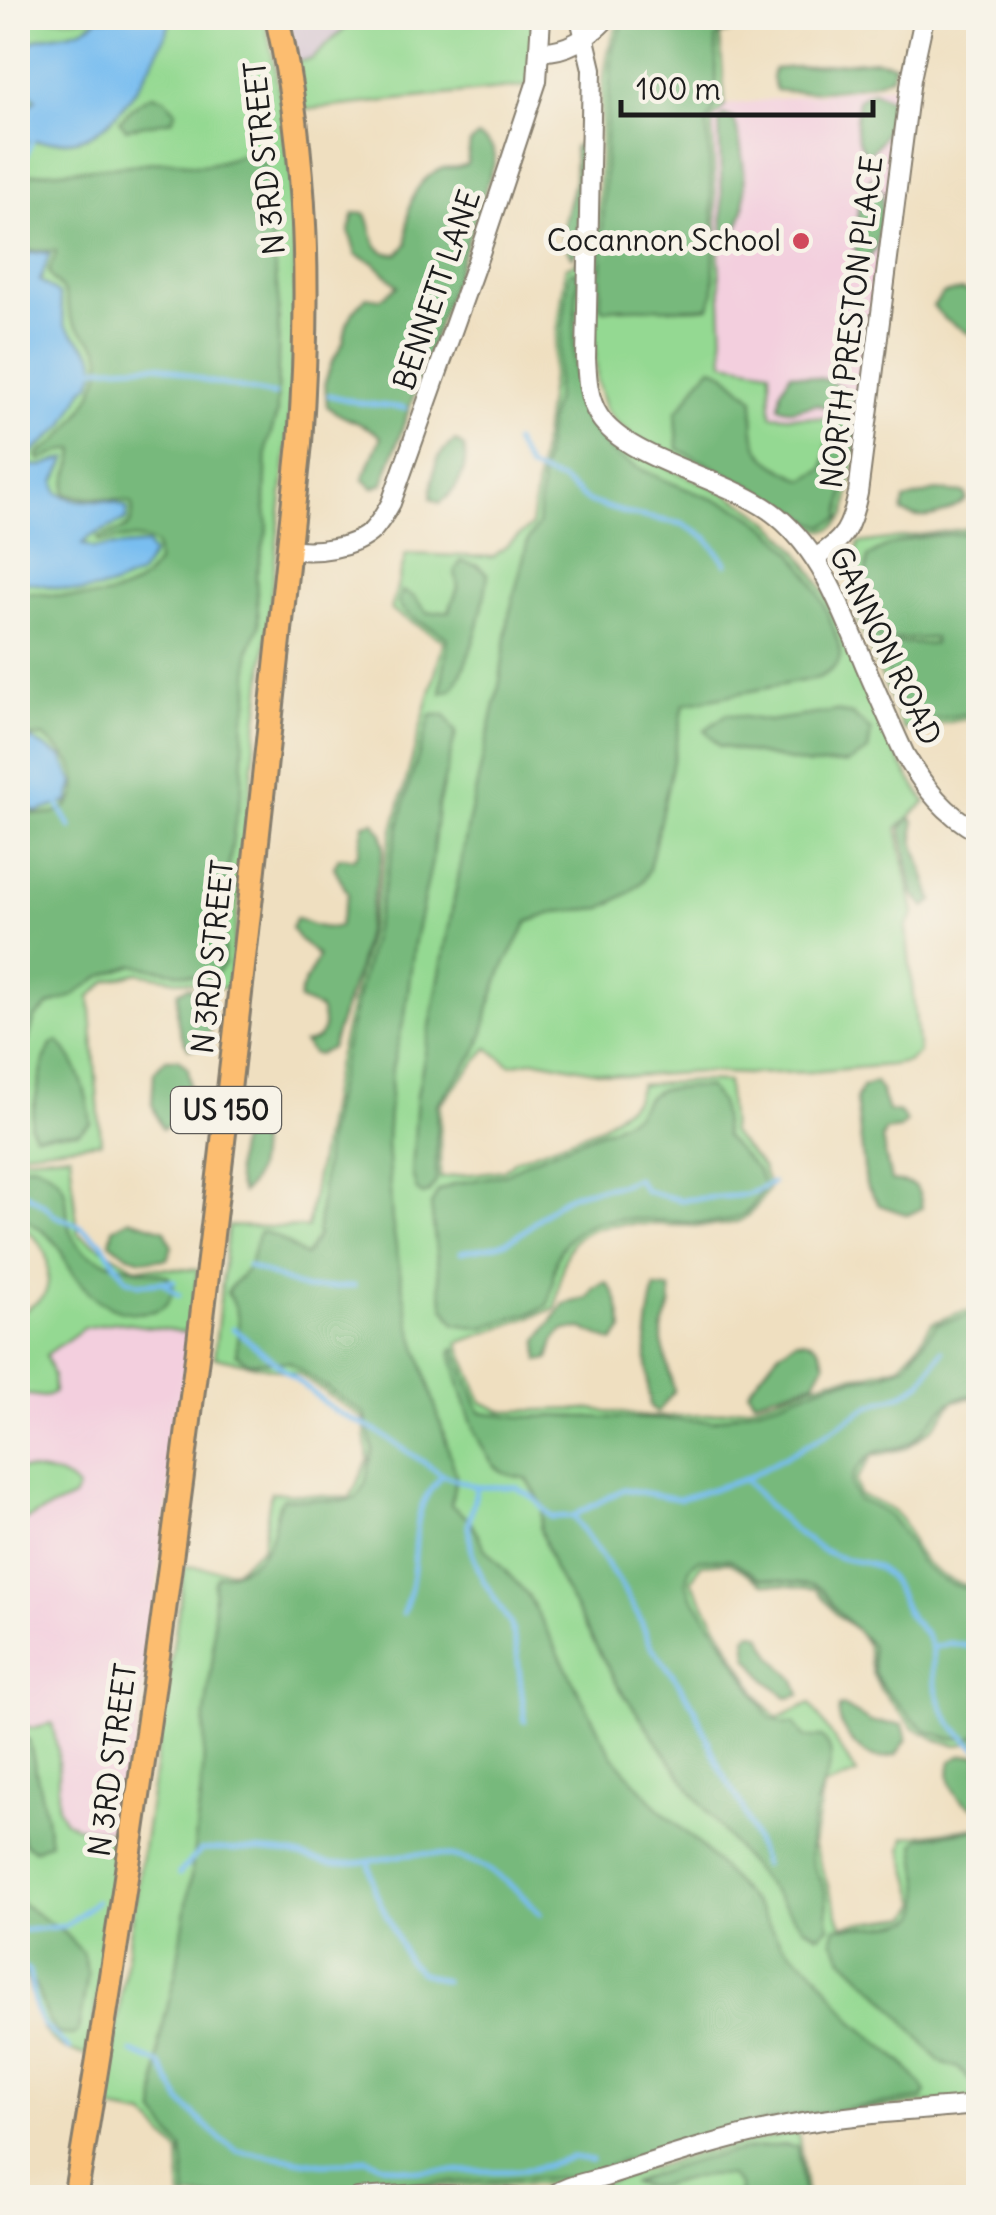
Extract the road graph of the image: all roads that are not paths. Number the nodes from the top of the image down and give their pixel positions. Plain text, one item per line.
1 (276, 18) edge
2 (541, 18) edge
3 (606, 18) edge
4 (924, 18) edge
5 (582, 27) edge
6 (540, 51) junction
7 (289, 549) junction
8 (815, 558) junction
9 (978, 832) edge
10 (978, 2105) edge
11 (422, 2196) edge
12 (76, 2198) edge
13 (358, 2198) edge
14 (516, 2198) edge
15 (551, 2198) edge

1 - 7 main road, N 3RD STREET / US 150
2 - 6 street
3 - 5 street
4 - 8 street, NORTH PRESTON PLACE
5 - 6 street
5 - 8 street, GANNON ROAD
6 - 7 street, BENNETT LANE
7 - 12 main road, N 3RD STREET / US 150
8 - 9 street, GANNON ROAD
10 - 15 street
11 - 13 street
11 - 14 street

